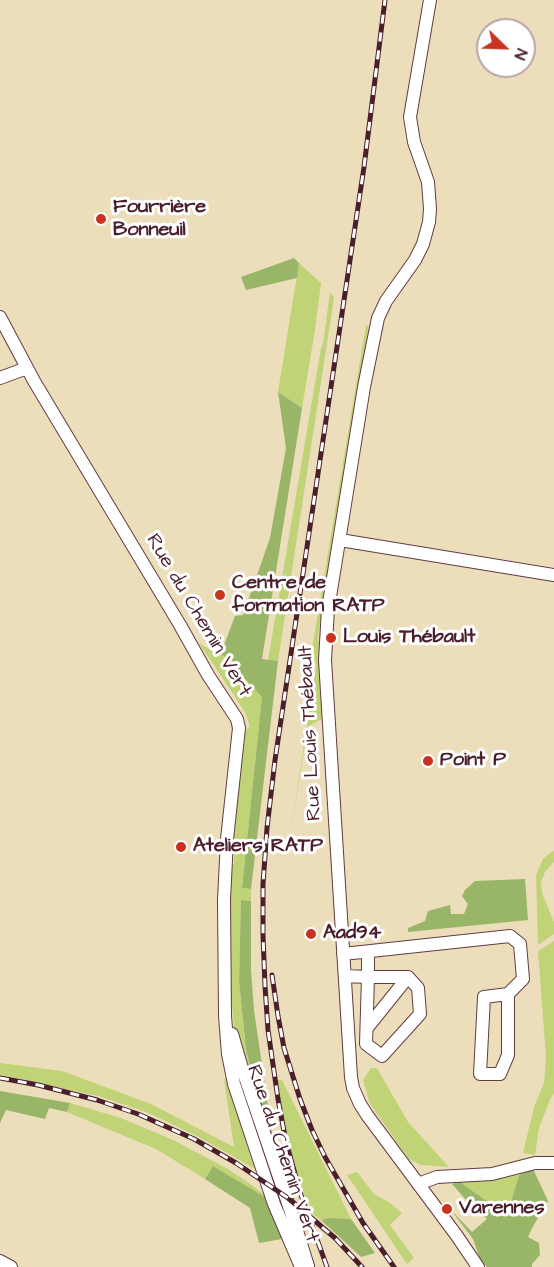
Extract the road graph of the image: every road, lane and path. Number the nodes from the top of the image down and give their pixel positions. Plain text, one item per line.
1 (430, 0) edge
2 (0, 316) edge
3 (27, 368) junction
4 (0, 378) edge
5 (339, 540) junction
6 (554, 575) edge
7 (368, 952) junction
8 (344, 954) junction
9 (345, 976) junction
10 (368, 977) junction
11 (408, 977) junction
12 (225, 981) junction
13 (508, 994) junction
14 (366, 1028) junction
15 (554, 1163) edge
16 (418, 1184) junction
17 (0, 1261) edge
18 (10, 1267) edge
19 (301, 1267) edge
20 (308, 1267) edge
21 (478, 1267) edge

1 - 5 street, Rue Louis Thébault
2 - 3 street, Rue du Chemin Vert
3 - 4 street
3 - 12 street, Rue du Chemin Vert
5 - 6 street
5 - 8 street, Rue Louis Thébault
7 - 8 street
7 - 10 street
7 - 13 street
8 - 9 street, Rue Louis Thébault
9 - 10 street
9 - 16 street, Rue Louis Thébault
10 - 11 street
10 - 14 street
11 - 14 street
11 - 14 street
12 - 19 street, Rue du Chemin Vert
12 - 20 street, Rue du Chemin Vert
13 - 13 street
15 - 16 street
16 - 21 street, Rue Louis Thébault
17 - 18 street

